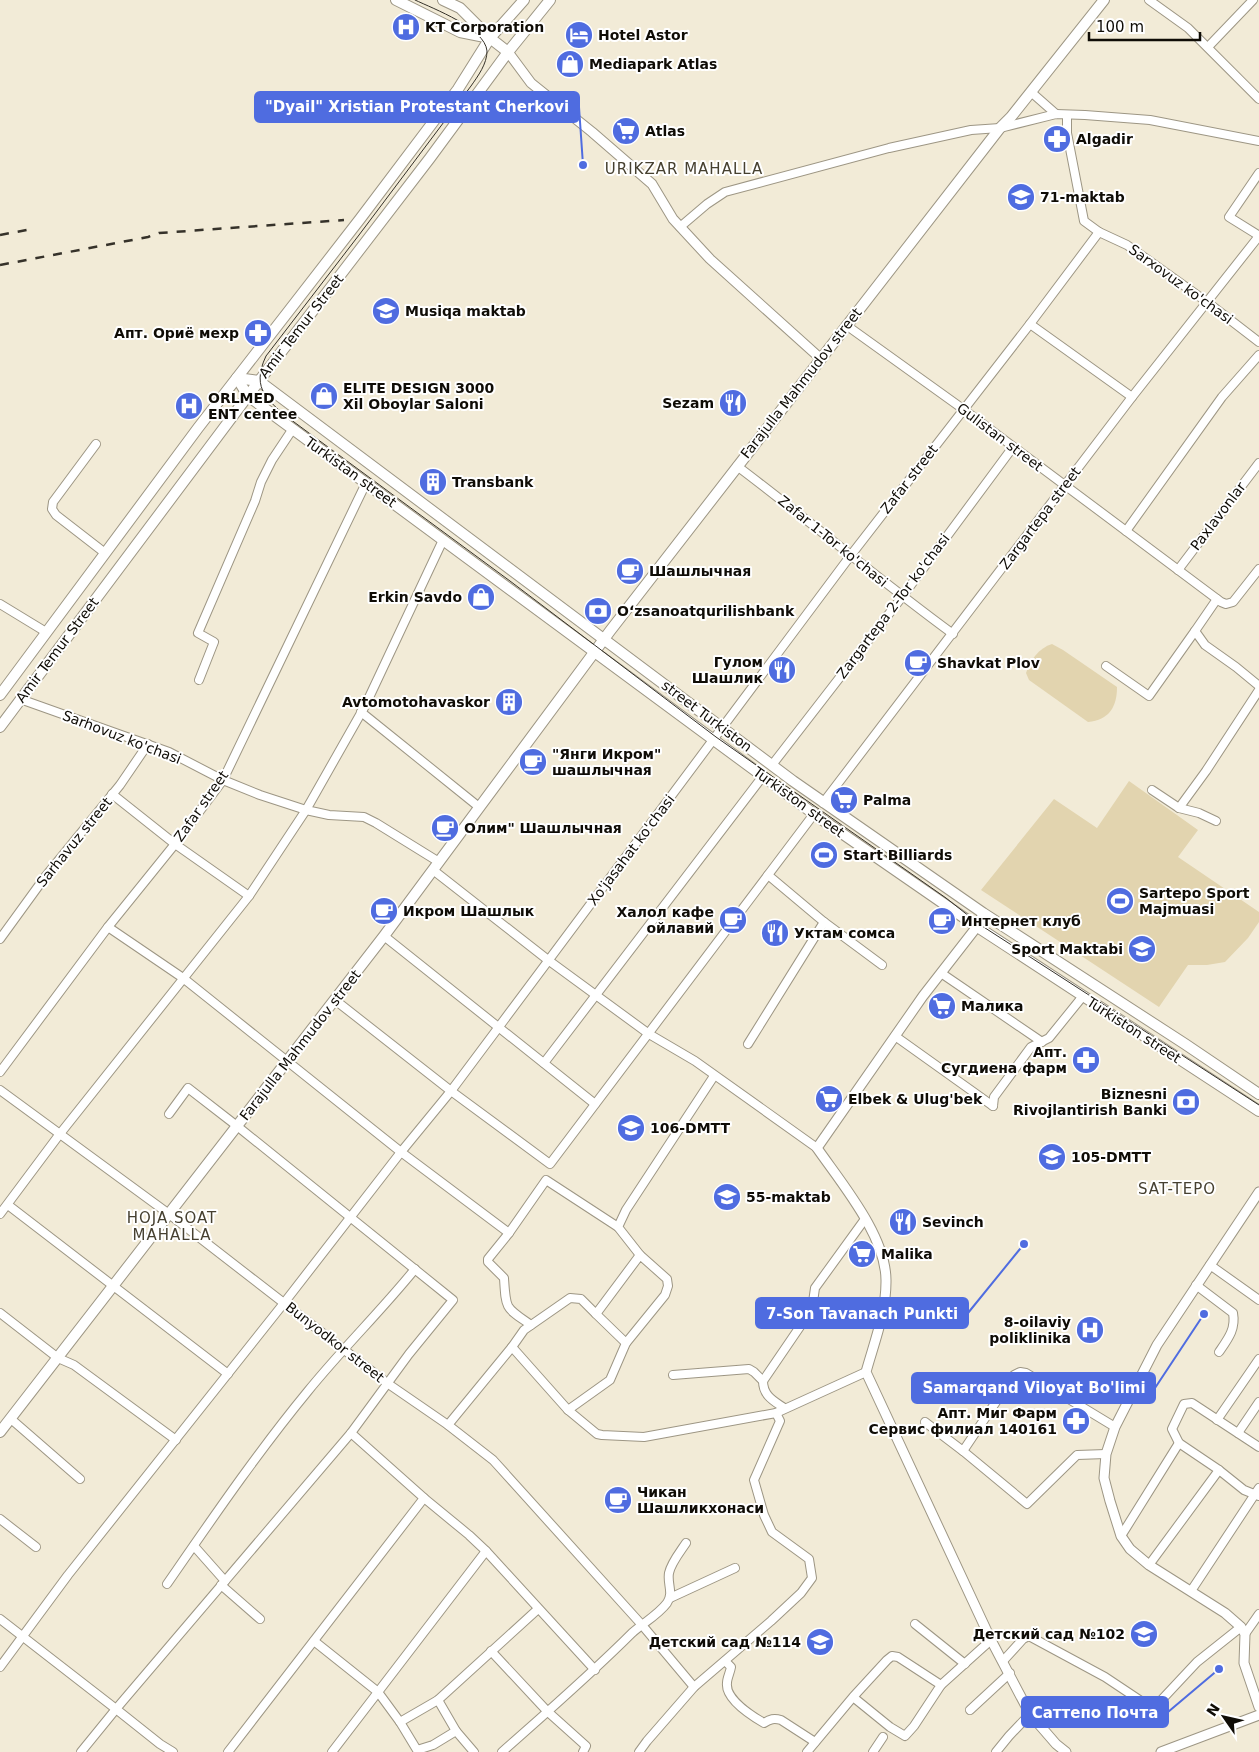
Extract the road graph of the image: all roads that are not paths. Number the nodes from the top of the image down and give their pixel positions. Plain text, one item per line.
1 (396, 0) edge
2 (443, 0) edge
3 (524, 0) edge
4 (550, 0) edge
5 (1104, 0) edge
6 (1150, 0) edge
7 (1253, 0) edge
8 (490, 38) junction
9 (1208, 47) junction
10 (508, 52) junction
11 (1031, 92) junction
12 (1259, 99) edge
13 (1056, 114) junction
14 (1067, 115) junction
15 (1000, 128) junction
16 (1259, 141) edge
17 (1259, 173) edge
18 (680, 227) junction
19 (1099, 232) junction
20 (1258, 235) edge
21 (1206, 302) junction
22 (1030, 324) junction
23 (846, 325) junction
24 (1259, 342) edge
25 (1259, 355) edge
26 (820, 358) junction
27 (237, 378) junction
28 (259, 381) junction
29 (248, 396) junction
30 (1132, 397) junction
31 (963, 409) junction
32 (292, 430) junction
33 (96, 444) dead end
34 (1013, 447) junction
35 (1259, 463) edge
36 (736, 466) junction
37 (366, 483) junction
38 (1065, 485) junction
39 (1126, 531) junction
40 (442, 540) junction
41 (105, 553) junction
42 (851, 555) junction
43 (1259, 569) edge
44 (1178, 570) junction
45 (1255, 580) edge
46 (902, 597) junction
47 (1217, 599) junction
48 (0, 604) edge
49 (46, 632) junction
50 (1195, 632) junction
51 (953, 634) junction
52 (604, 639) junction
53 (594, 653) junction
54 (1106, 666) dead end
55 (199, 680) dead end
56 (1259, 688) edge
57 (1, 693) edge
58 (20, 699) junction
59 (361, 712) junction
60 (0, 726) edge
61 (722, 728) junction
62 (713, 740) junction
63 (148, 744) junction
64 (772, 765) junction
65 (763, 776) junction
66 (223, 780) junction
67 (1152, 790) dead end
68 (112, 794) junction
69 (823, 803) junction
70 (480, 807) junction
71 (1179, 808) junction
72 (306, 810) junction
73 (814, 814) junction
74 (1216, 821) dead end
75 (175, 844) junction
76 (436, 866) junction
77 (768, 875) junction
78 (249, 896) junction
79 (983, 913) junction
80 (824, 922) junction
81 (976, 926) junction
82 (108, 927) junction
83 (384, 936) junction
84 (0, 939) edge
85 (548, 960) junction
86 (882, 964) dead end
87 (941, 972) junction
88 (183, 978) junction
89 (597, 995) junction
90 (1082, 996) junction
91 (335, 1000) junction
92 (498, 1027) junction
93 (649, 1034) junction
94 (895, 1036) junction
95 (1042, 1042) junction
96 (748, 1044) dead end
97 (287, 1062) junction
98 (544, 1063) junction
99 (0, 1072) edge
100 (714, 1076) junction
101 (0, 1090) edge
102 (451, 1091) junction
103 (1259, 1094) edge
104 (595, 1104) junction
105 (1257, 1107) edge
106 (169, 1114) dead end
107 (237, 1126) junction
108 (59, 1135) junction
109 (817, 1148) junction
110 (401, 1152) junction
111 (1259, 1192) edge
112 (8, 1205) junction
113 (0, 1214) edge
114 (169, 1214) junction
115 (351, 1217) junction
116 (865, 1219) junction
117 (618, 1227) junction
118 (509, 1233) junction
119 (640, 1255) junction
120 (1210, 1265) junction
121 (415, 1268) junction
122 (1196, 1285) junction
123 (113, 1287) junction
124 (1259, 1300) edge
125 (284, 1303) junction
126 (0, 1312) edge
127 (596, 1314) junction
128 (532, 1325) junction
129 (626, 1343) junction
130 (512, 1347) junction
131 (344, 1350) junction
132 (1219, 1352) dead end
133 (58, 1358) junction
134 (1259, 1359) edge
135 (866, 1372) junction
136 (228, 1374) junction
137 (673, 1375) dead end
138 (763, 1382) junction
139 (387, 1383) junction
140 (1259, 1402) edge
141 (784, 1408) junction
142 (568, 1410) junction
143 (776, 1412) junction
144 (11, 1419) junction
145 (1217, 1420) junction
146 (925, 1422) dead end
147 (448, 1425) junction
148 (1115, 1427) junction
149 (0, 1432) edge
150 (351, 1433) junction
151 (1238, 1433) junction
152 (176, 1440) junction
153 (1179, 1444) junction
154 (1259, 1447) edge
155 (963, 1451) junction
156 (1106, 1454) junction
157 (1219, 1470) junction
158 (80, 1479) dead end
159 (1258, 1492) edge
160 (424, 1498) junction
161 (0, 1519) edge
162 (1120, 1536) junction
163 (686, 1543) dead end
164 (194, 1546) junction
165 (36, 1547) dead end
166 (486, 1552) junction
167 (1149, 1565) junction
168 (735, 1568) dead end
169 (223, 1583) junction
170 (167, 1584) dead end
171 (1191, 1591) junction
172 (670, 1598) junction
173 (538, 1609) junction
174 (1259, 1614) edge
175 (0, 1619) edge
176 (260, 1619) dead end
177 (642, 1624) junction
178 (915, 1624) dead end
179 (1243, 1630) junction
180 (23, 1637) junction
181 (991, 1640) junction
182 (314, 1641) junction
183 (491, 1651) junction
184 (725, 1661) junction
185 (1003, 1661) junction
186 (965, 1664) junction
187 (0, 1667) edge
188 (595, 1670) junction
189 (1010, 1673) junction
190 (941, 1685) junction
191 (694, 1687) junction
192 (378, 1692) junction
193 (853, 1697) junction
194 (438, 1700) junction
195 (1259, 1707) edge
196 (116, 1709) junction
197 (970, 1710) dead end
198 (547, 1712) junction
199 (1030, 1714) junction
200 (1259, 1714) edge
201 (400, 1722) junction
202 (456, 1731) junction
203 (883, 1737) dead end
204 (815, 1742) junction
205 (82, 1752) edge
206 (173, 1752) edge
207 (228, 1752) edge
208 (332, 1752) edge
209 (474, 1752) edge
210 (502, 1752) edge
211 (583, 1752) edge
212 (640, 1752) edge
213 (807, 1752) edge
214 (873, 1752) edge
215 (996, 1752) edge
216 (1066, 1752) edge
217 (1161, 1752) edge

1 - 8 main road
2 - 8 main road
3 - 8 main road, Amir Temur Street
4 - 10 main road, Amir Temur Street
5 - 11 main road, Farajulla Mahmudov street
6 - 9 street
7 - 9 street
8 - 10 main road
8 - 27 main road, Amir Temur Street
9 - 12 street
10 - 18 street
10 - 28 main road, Amir Temur Street
11 - 13 street
11 - 15 main road, Farajulla Mahmudov street
13 - 14 street
13 - 15 street
14 - 16 street
14 - 19 street
15 - 18 street
15 - 23 main road, Farajulla Mahmudov street
17 - 20 street
18 - 26 street
19 - 21 street, Sarxovuz ko'chasi
19 - 22 street, Zafar street
20 - 21 street, Zargartepa street
21 - 24 street, Sarxovuz ko'chasi
21 - 30 street, Zargartepa street
22 - 30 street
22 - 31 street, Zafar street
23 - 26 main road, Farajulla Mahmudov street
23 - 31 street, Gulistan street
25 - 39 street
26 - 36 main road, Farajulla Mahmudov street
27 - 28 main road, Turkistan street
27 - 29 main road, Turkistan street
27 - 41 main road, Amir Temur Street
28 - 29 main road, Amir Temur Street
28 - 52 main road, Turkistan street
29 - 32 main road, Turkistan street
29 - 58 main road, Amir Temur Street
30 - 38 street, Zargartepa street
31 - 34 street, Gulistan street
31 - 42 street, Zafar street
32 - 37 main road, Turkistan street
32 - 55 street
33 - 41 street
34 - 38 street, Gulistan street
34 - 46 street, Zargartepa 2-Tor ko'chasi
35 - 44 street, Paxlavonlar
36 - 42 street, Zafar 1-Tor ko'chasi
36 - 52 main road, Farajulla Mahmudov street
37 - 40 main road, Turkistan street
37 - 66 street, Zafar street
38 - 39 street, Gulistan street
38 - 51 street, Zargartepa street
39 - 44 street, Gulistan street
40 - 53 main road, Turkistan street
40 - 59 street
41 - 49 main road, Amir Temur Street
42 - 46 street, Zafar 1-Tor ko'chasi
42 - 61 street, Zafar street
43 - 45 street
44 - 47 street, Gulistan street
45 - 47 street, Gulistan street
46 - 51 street, Zafar 1-Tor ko'chasi
46 - 64 street, Zargartepa 2-Tor ko'chasi
47 - 50 street
48 - 49 street
49 - 57 main road, Amir Temur Street
50 - 54 street
50 - 56 street
51 - 69 street, Zargartepa street
52 - 53 main road, Farajulla Mahmudov street
52 - 61 main road, street Turkiston
53 - 62 main road, Turkiston street
53 - 70 main road, Farajulla Mahmudov street
56 - 71 street
58 - 60 main road, Amir Temur Street
58 - 63 street, Sarhovuz ko'chasi
59 - 70 street
59 - 72 street
61 - 62 street, Xo'jasahat ko'chasi
61 - 64 main road, street Turkiston
62 - 65 main road, Turkiston street
62 - 85 street, Xo'jasahat ko'chasi
63 - 66 street, Sarhovuz ko'chasi
63 - 68 street, Sarhavuz street
64 - 69 main road, street Turkiston
65 - 73 main road, Turkiston street
65 - 89 street
66 - 72 street, Sarhovuz ko'chasi
66 - 75 street, Zafar street
67 - 71 street
68 - 75 street
68 - 84 street, Sarhavuz street
69 - 79 main road, street Turkiston
70 - 76 main road, Farajulla Mahmudov street
71 - 74 street
72 - 76 street, Sarhovuz ko'chasi
72 - 78 street
73 - 77 street
73 - 81 main road, Turkiston street
75 - 78 street
75 - 82 street, Zafar street
76 - 83 main road, Farajulla Mahmudov street
76 - 85 street
77 - 80 street
77 - 93 street
78 - 88 street
79 - 81 street
79 - 103 main road, street Turkiston
80 - 86 street
80 - 96 street
81 - 87 street
81 - 90 main road, Turkiston street
82 - 88 street
82 - 99 street, Zafar street
83 - 91 main road, Farajulla Mahmudov street
83 - 92 street
85 - 89 street
85 - 92 street, Xo'jasahat ko'chasi
87 - 94 street
87 - 95 street
88 - 97 street
88 - 108 street
89 - 93 street
89 - 98 street
90 - 95 street
90 - 105 main road, Turkiston street
91 - 97 main road, Farajulla Mahmudov street
91 - 102 street
92 - 98 street
92 - 102 street, Xo'jasahat ko'chasi
93 - 100 street
93 - 104 street
94 - 95 street
94 - 109 street
97 - 107 main road, Farajulla Mahmudov street
97 - 110 street
98 - 104 street
100 - 109 street
100 - 117 street
101 - 108 street, Bunyodkor street
102 - 104 street
102 - 110 street, Xo'jasahat ko'chasi
106 - 107 street
107 - 114 main road, Farajulla Mahmudov street
107 - 115 street
108 - 112 street
108 - 114 street, Bunyodkor street
109 - 116 street
110 - 115 street, Xo'jasahat ko'chasi
110 - 118 street
111 - 120 street
112 - 113 street
112 - 123 street
114 - 123 main road, Farajulla Mahmudov street
114 - 125 street, Bunyodkor street
115 - 121 street
115 - 125 street, Xo'jasahat ko'chasi
116 - 135 street
116 - 138 street
117 - 118 street
117 - 119 street
118 - 128 street
119 - 127 street
119 - 129 street
120 - 122 street
120 - 124 street
121 - 131 street
121 - 139 street
122 - 132 street
122 - 148 street
123 - 133 main road, Farajulla Mahmudov street
123 - 136 street
125 - 131 street, Bunyodkor street
125 - 136 street, Xo'jasahat ko'chasi
126 - 133 street
127 - 128 street
127 - 129 street
128 - 130 street
129 - 142 street
130 - 142 street
130 - 147 street
131 - 139 street, Bunyodkor street
131 - 164 street
133 - 144 main road, Farajulla Mahmudov street
133 - 152 street
134 - 145 street
135 - 141 street
135 - 181 street
136 - 152 street, Xo'jasahat ko'chasi
137 - 138 street
138 - 141 street
139 - 147 street, Bunyodkor street
139 - 150 street
140 - 151 street
141 - 143 street
142 - 143 street
143 - 184 street
144 - 149 main road, Farajulla Mahmudov street
144 - 158 street
145 - 151 street
145 - 153 street
146 - 155 street
147 - 177 street, Bunyodkor street
148 - 155 street
148 - 156 street
150 - 160 street
150 - 169 street
151 - 154 street
152 - 180 street, Xo'jasahat ko'chasi
153 - 157 street
153 - 162 street
155 - 156 street
156 - 162 street
157 - 159 street
157 - 167 street
159 - 171 street
160 - 166 street
160 - 182 street
161 - 165 street
162 - 167 street
163 - 172 street
164 - 169 street
164 - 170 street
166 - 173 street
166 - 192 street
167 - 171 street
168 - 172 street
169 - 176 street
169 - 196 street
171 - 179 street
172 - 177 street
173 - 183 street
173 - 188 street
174 - 179 street
175 - 180 street
177 - 188 street
177 - 191 street, Bunyodkor street
178 - 186 street
179 - 185 street
179 - 195 street
180 - 187 street, Xo'jasahat ko'chasi
180 - 196 street
181 - 185 street
181 - 186 street
182 - 192 street
182 - 207 street
183 - 194 street
183 - 198 street
184 - 191 street
184 - 204 street
185 - 189 street
186 - 190 street
188 - 198 street
189 - 197 street
189 - 199 street
190 - 193 street
190 - 193 street
191 - 212 street
192 - 201 street
192 - 208 street
193 - 204 street
194 - 201 street
194 - 202 street
196 - 205 street
196 - 206 street
198 - 210 street
198 - 211 street
199 - 215 street
199 - 216 street
200 - 217 street
201 - 202 street
202 - 209 street
203 - 214 street
204 - 213 street

